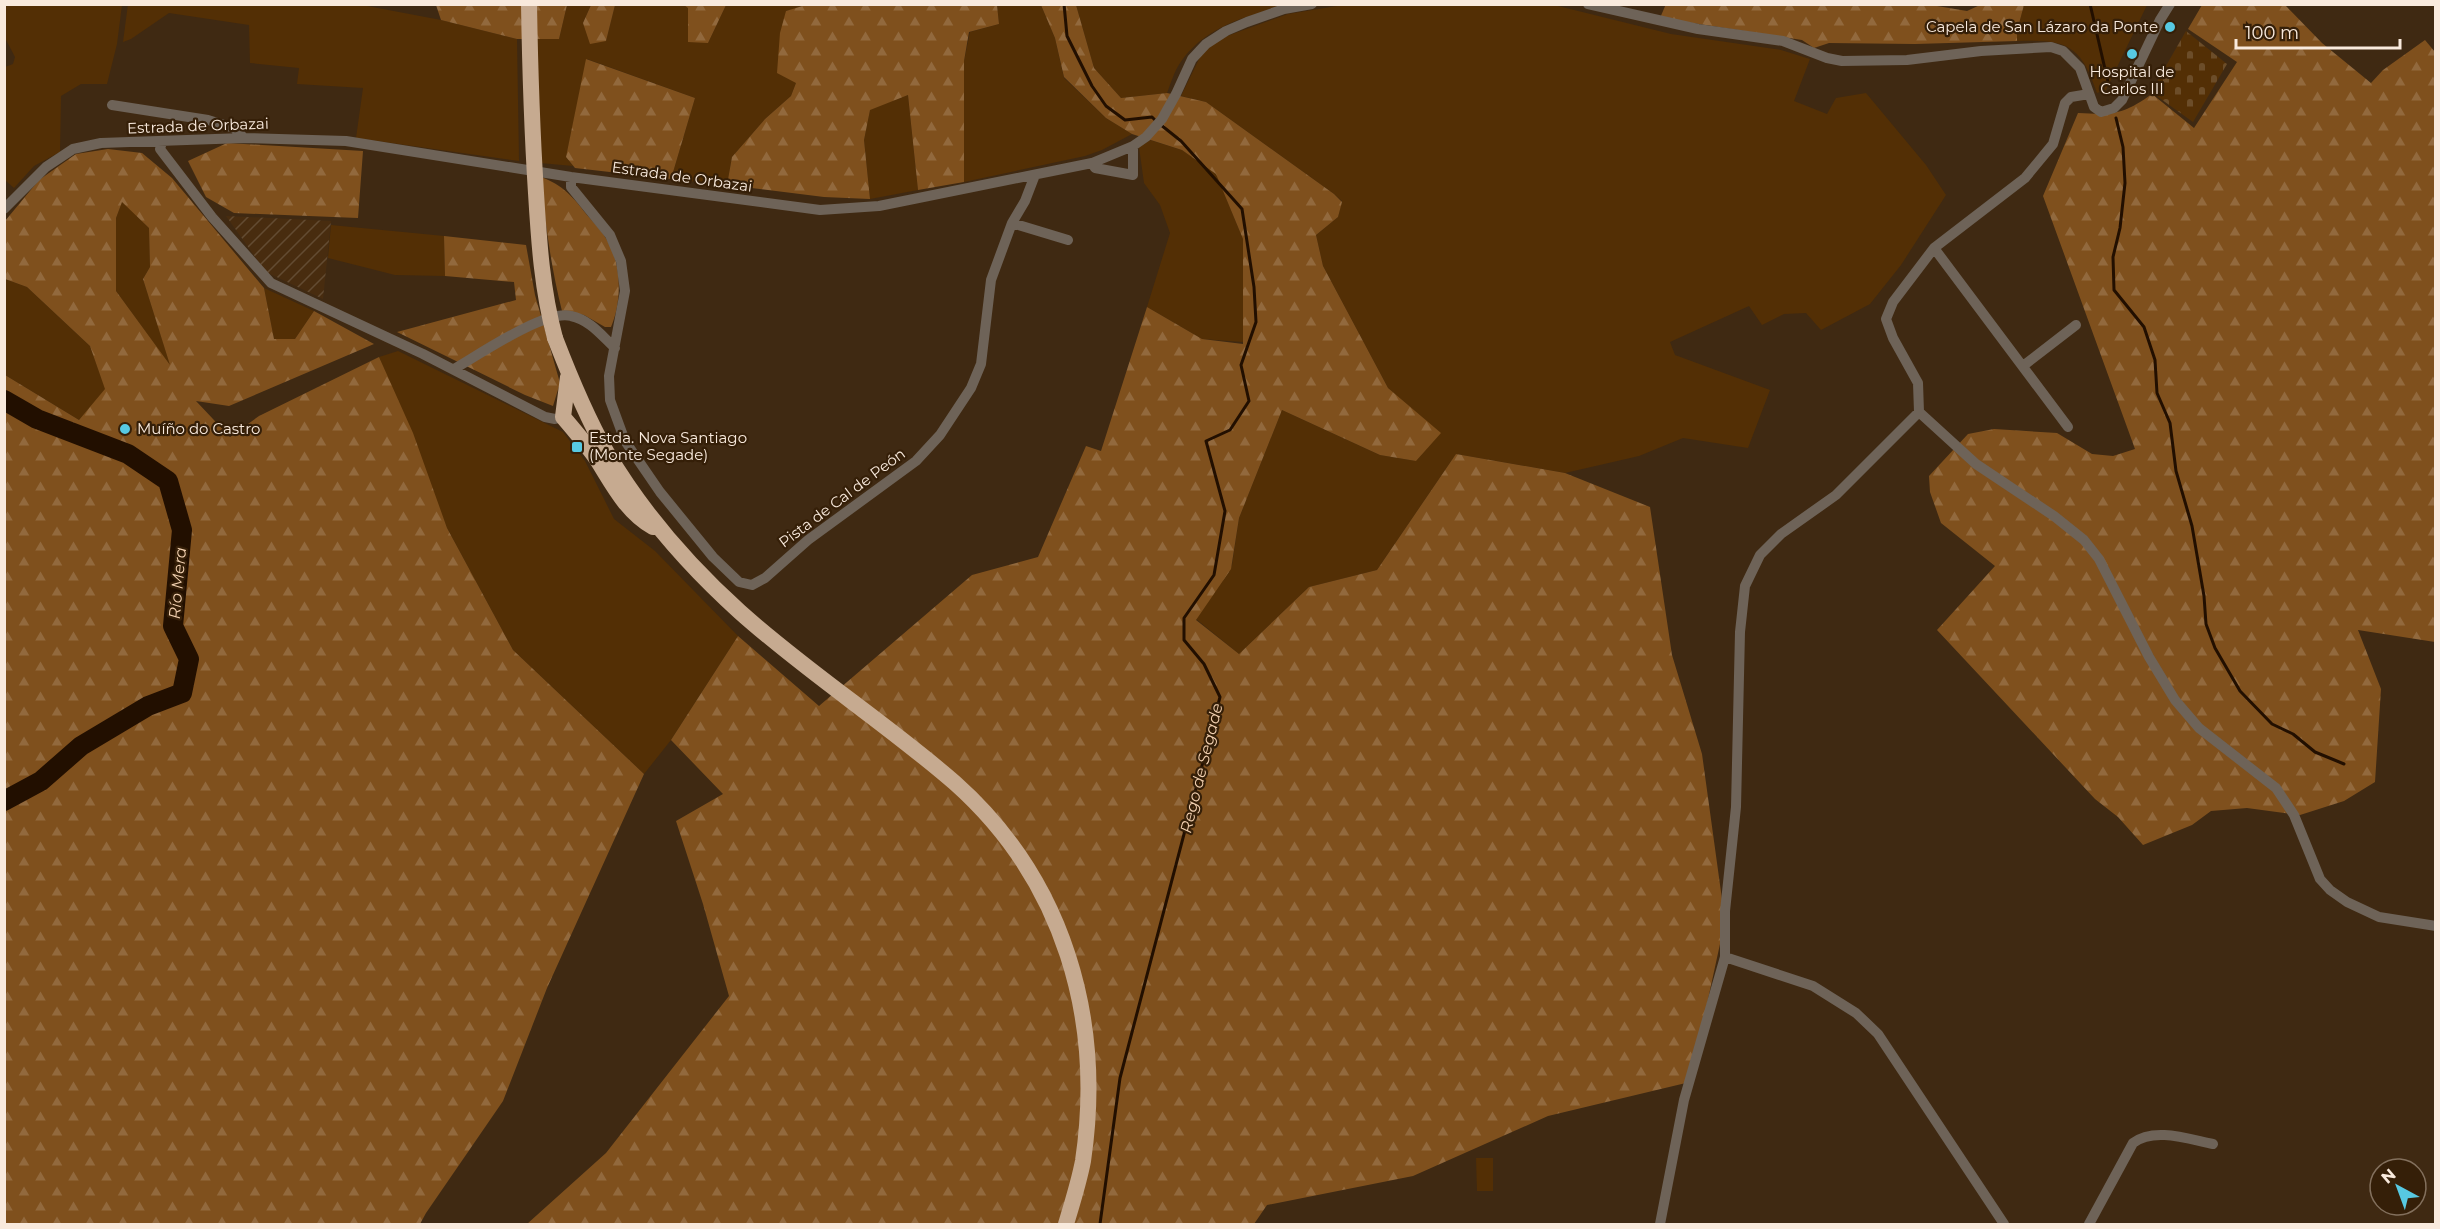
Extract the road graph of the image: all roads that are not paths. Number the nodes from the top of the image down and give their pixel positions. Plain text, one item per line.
1 (529, 4) edge
2 (1312, 4) edge
3 (1588, 4) edge
4 (2170, 4) edge
5 (2089, 94) junction
6 (112, 105) dead end
7 (244, 138) junction
8 (162, 142) junction
9 (1133, 146) junction
10 (1092, 163) junction
11 (1035, 175) junction
12 (571, 177) junction
13 (4, 210) edge
14 (1012, 223) junction
15 (1068, 240) dead end
16 (1934, 248) junction
17 (2076, 325) dead end
18 (615, 348) junction
19 (2023, 366) junction
20 (454, 369) junction
21 (568, 370) junction
22 (1919, 412) junction
23 (563, 417) junction
24 (2068, 427) dead end
25 (625, 441) junction
26 (608, 454) junction
27 (662, 532) junction
28 (713, 557) junction
29 (696, 569) junction
30 (2436, 926) edge
31 (1725, 957) junction
32 (2213, 1144) dead end
33 (1066, 1224) edge
34 (1660, 1224) edge
35 (2004, 1224) edge
36 (2089, 1224) edge

1 - 21 highway, bridge
2 - 9 street, Estrada de Orbazai
3 - 5 street
4 - 5 street
5 - 16 street
6 - 7 street
7 - 8 street, Estrada de Orbazai
7 - 12 street, Estrada de Orbazai
8 - 13 street, Estrada de Orbazai
8 - 20 street
9 - 10 street, Estrada de Orbazai
9 - 10 street
10 - 11 street, Estrada de Orbazai
11 - 12 street, Estrada de Orbazai
11 - 14 street, Pista de Cal de Peón
12 - 18 street
14 - 15 street
14 - 28 street, Pista de Cal de Peón
16 - 19 street
16 - 22 street
17 - 19 street
18 - 20 street
18 - 25 street
19 - 24 street
20 - 23 street
21 - 23 highway
21 - 26 highway
22 - 30 street
22 - 31 street
23 - 27 highway
25 - 26 street
25 - 28 street
26 - 27 highway
27 - 29 highway
28 - 29 street
29 - 33 highway
31 - 34 street
31 - 35 street
32 - 36 street

